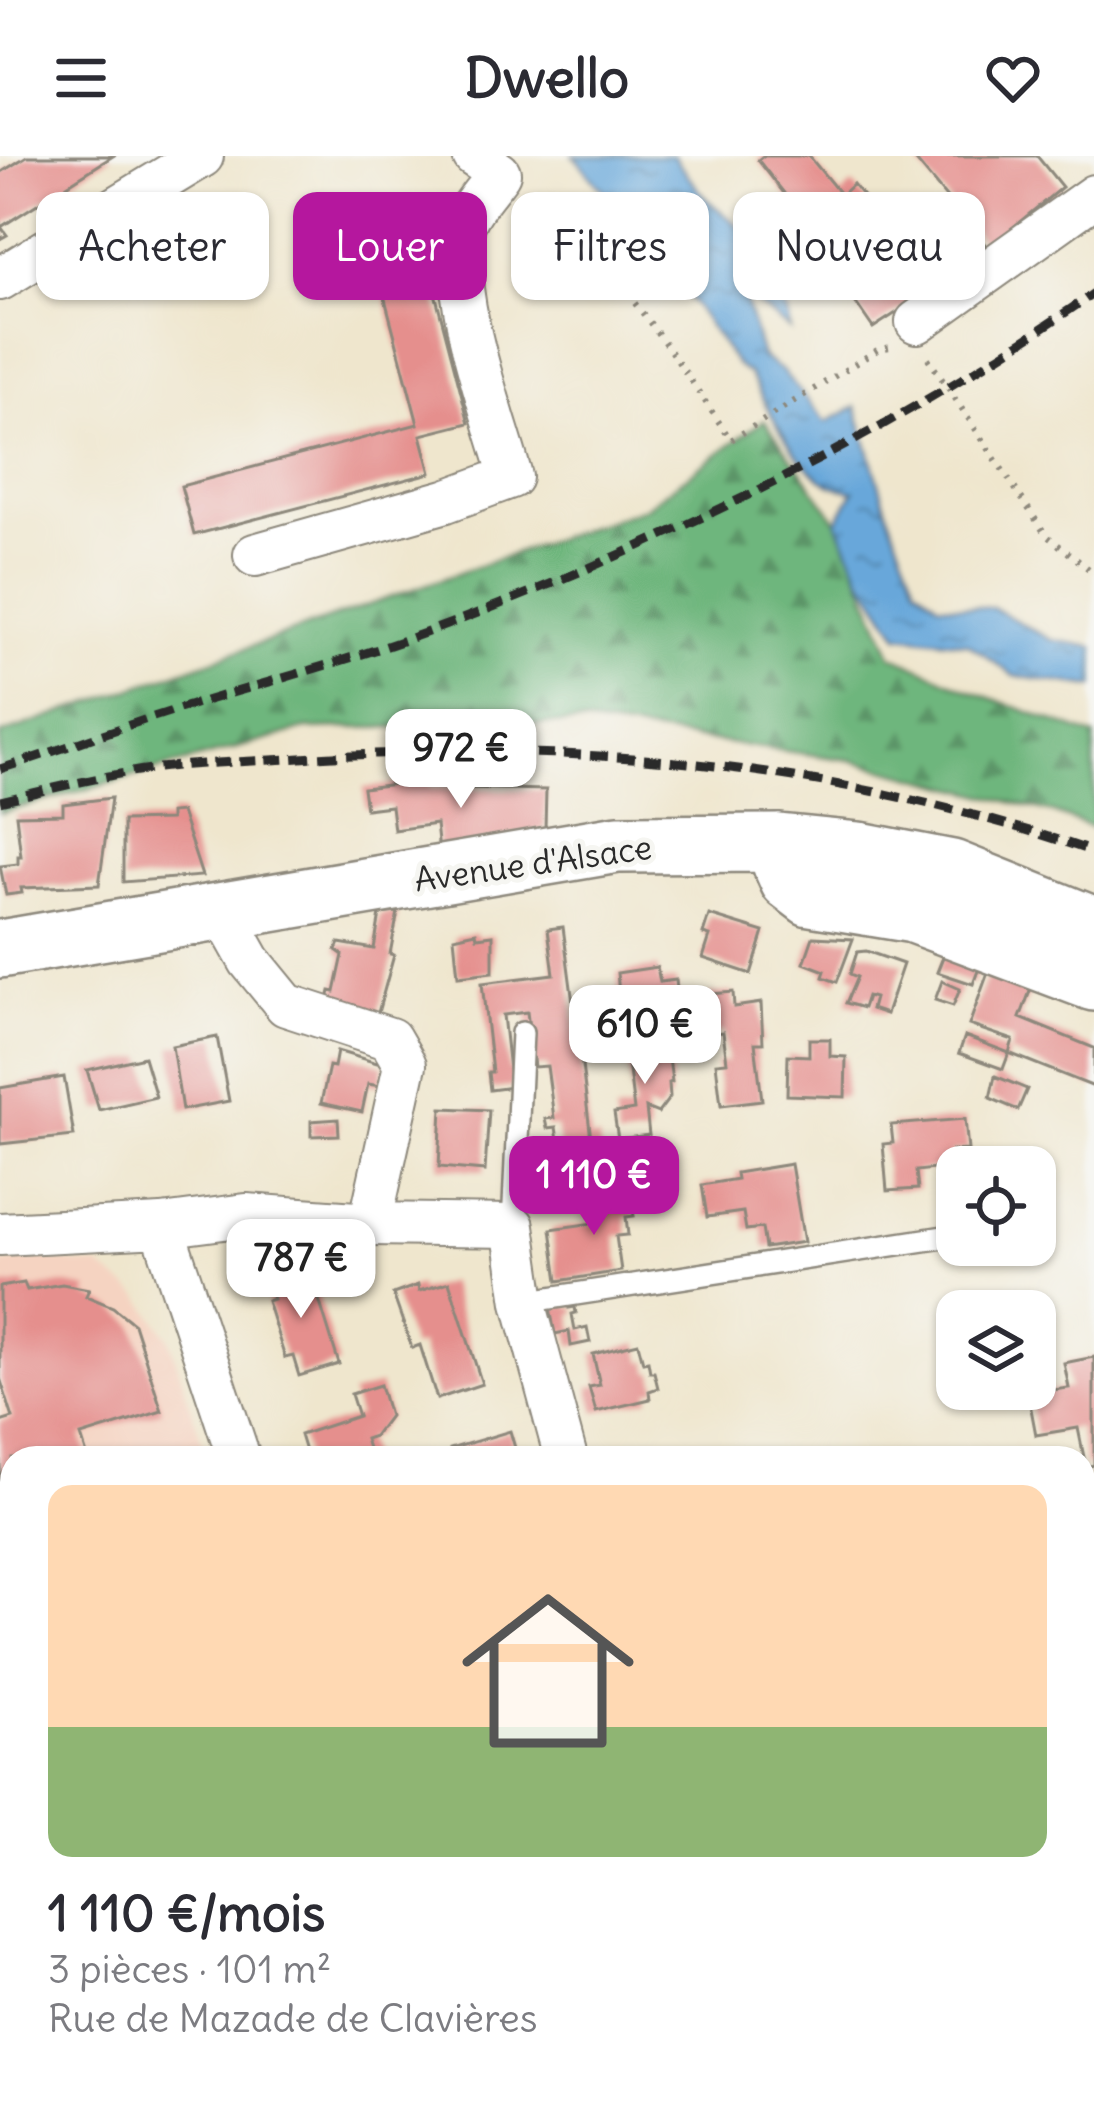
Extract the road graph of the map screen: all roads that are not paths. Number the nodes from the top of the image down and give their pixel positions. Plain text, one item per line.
1 (202, 156) edge
2 (486, 165) edge
3 (1094, 196) edge
4 (0, 279) edge
5 (914, 339) road end
6 (255, 555) dead end
7 (779, 843) junction
8 (223, 913) junction
9 (1094, 926) edge
10 (0, 949) edge
11 (1094, 982) edge
12 (522, 1033) dead end
13 (370, 1224) junction
14 (162, 1226) junction
15 (513, 1226) junction
16 (0, 1234) edge
17 (936, 1238) edge
18 (524, 1301) junction
19 (235, 1446) edge
20 (563, 1446) edge

1 - 4 street
2 - 6 street
3 - 5 street
7 - 8 main road, Avenue d'Alsace
7 - 9 main road, Avenue d'Alsace
7 - 11 main road
8 - 10 main road, Avenue d'Alsace
8 - 13 street
12 - 15 lane
13 - 14 street
13 - 15 street
14 - 16 street
14 - 19 street
15 - 18 street
17 - 18 lane
18 - 20 street

